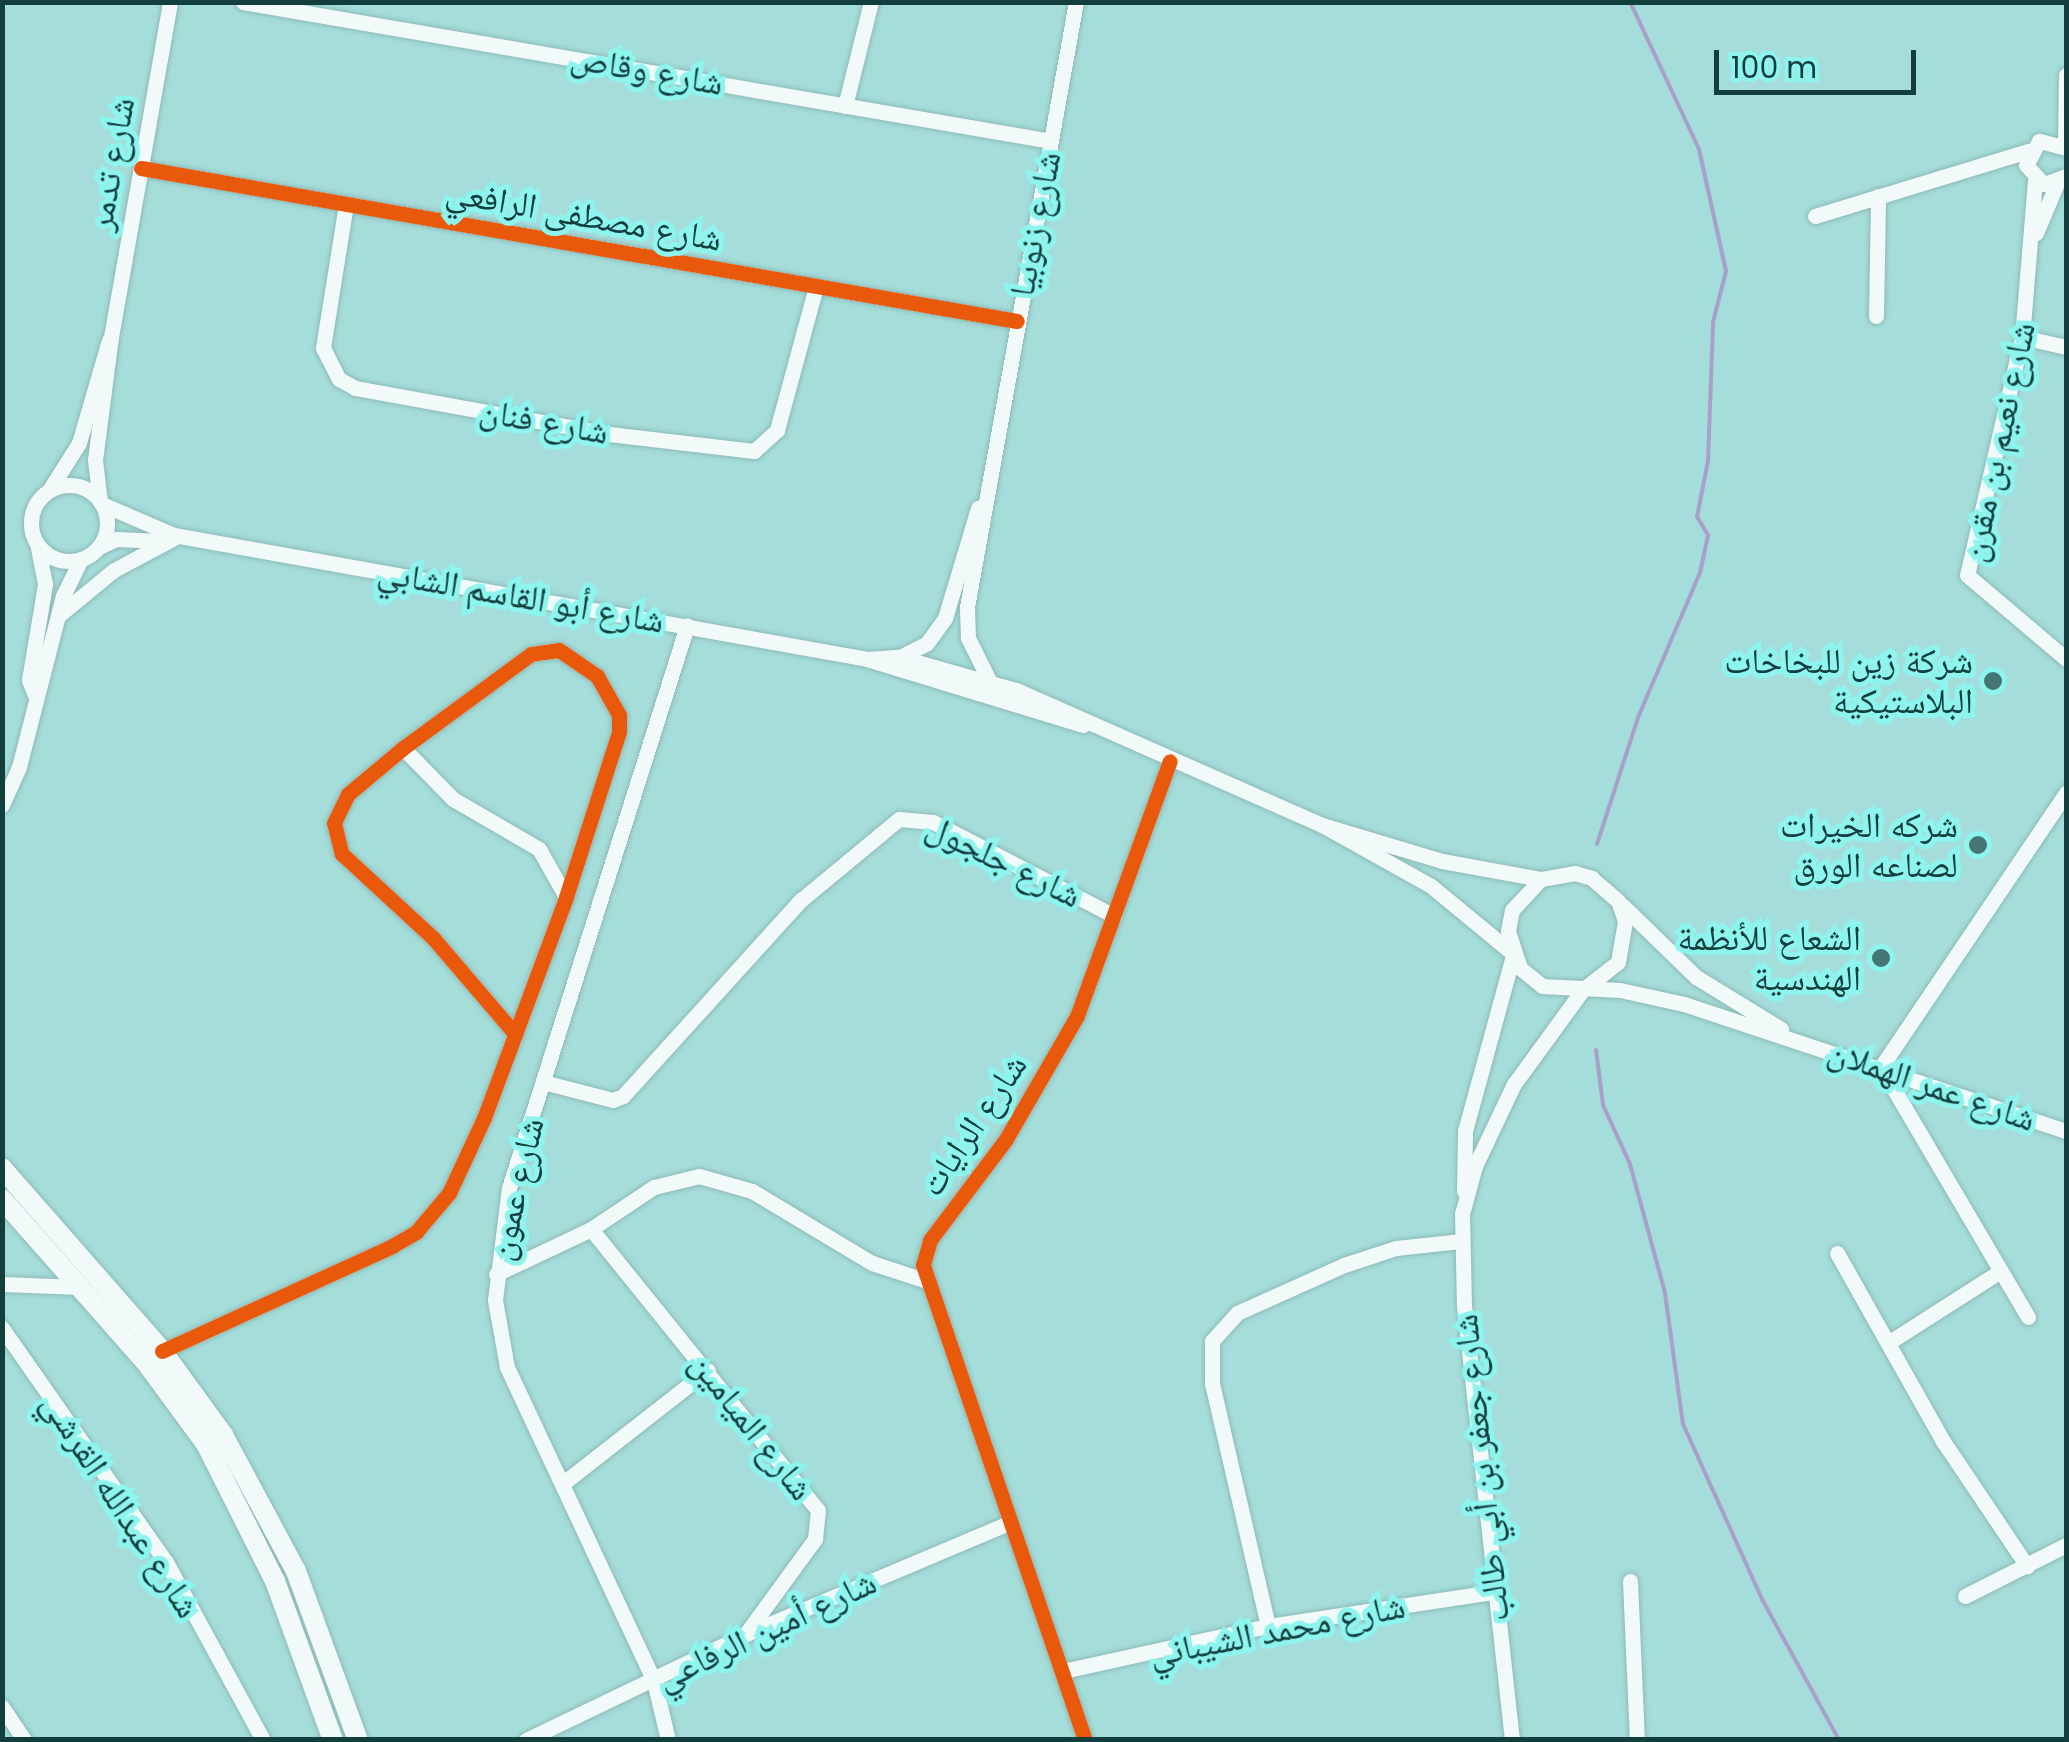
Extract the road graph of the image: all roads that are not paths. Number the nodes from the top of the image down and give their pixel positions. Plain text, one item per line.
1 (170, 2) edge
2 (243, 2) edge
3 (384, 2) edge
4 (871, 2) edge
5 (1076, 2) edge
6 (381, 22) junction
7 (2066, 75) edge
8 (2062, 98) junction
9 (845, 106) junction
10 (1051, 140) junction
11 (2034, 146) junction
12 (2066, 146) edge
13 (140, 168) junction
14 (1979, 168) junction
15 (2031, 176) junction
16 (2062, 180) edge
17 (1878, 196) junction
18 (346, 204) junction
19 (1816, 216) dead end
20 (2032, 241) junction
21 (816, 286) junction
22 (1876, 316) dead end
23 (1017, 321) junction
24 (111, 337) junction
25 (2022, 337) junction
26 (2066, 347) edge
27 (49, 490) junction
28 (101, 503) junction
29 (980, 505) junction
30 (176, 536) junction
31 (37, 544) junction
32 (99, 546) junction
33 (82, 559) junction
34 (58, 616) junction
35 (687, 626) junction
36 (899, 658) junction
37 (867, 659) junction
38 (2066, 659) edge
39 (989, 680) junction
40 (35, 695) junction
41 (1083, 724) junction
42 (403, 748) junction
43 (1170, 762) junction
44 (2066, 793) edge
45 (2, 805) edge
46 (1322, 825) junction
47 (1541, 878) junction
48 (566, 896) junction
49 (1618, 900) junction
50 (1114, 916) junction
51 (1512, 954) junction
52 (1585, 988) junction
53 (515, 1034) junction
54 (1798, 1038) junction
55 (1881, 1067) junction
56 (543, 1082) junction
57 (2066, 1131) edge
58 (2, 1168) edge
59 (1465, 1195) junction
60 (2, 1199) edge
61 (591, 1229) junction
62 (1460, 1241) junction
63 (1837, 1253) dead end
64 (1999, 1272) junction
65 (496, 1274) junction
66 (924, 1280) junction
67 (2, 1284) edge
68 (80, 1287) junction
69 (2028, 1317) dead end
70 (2, 1328) edge
71 (1890, 1341) junction
72 (154, 1356) junction
73 (708, 1370) junction
74 (562, 1484) junction
75 (1007, 1524) junction
76 (2066, 1546) edge
77 (2027, 1566) junction
78 (1630, 1582) dead end
79 (1493, 1592) junction
80 (1965, 1596) dead end
81 (1268, 1626) junction
82 (746, 1634) junction
83 (1062, 1671) junction
84 (654, 1681) junction
85 (2, 1707) edge
86 (324, 1712) junction
87 (525, 1739) edge
88 (24, 1740) edge
89 (262, 1740) edge
90 (322, 1740) edge
91 (333, 1740) edge
92 (358, 1740) edge
93 (668, 1740) edge
94 (1085, 1740) edge
95 (1512, 1740) edge
96 (1636, 1740) edge

1 - 13 street, شارع تدمر
2 - 6 street, شارع وقاص
3 - 6 street
4 - 9 street
5 - 10 street, شارع زنوبيا
6 - 9 street, شارع وقاص
7 - 8 street
8 - 11 street
8 - 12 street
9 - 10 street, شارع وقاص
10 - 23 street, شارع زنوبيا
11 - 12 street
11 - 14 street
11 - 15 street, شارع نعيم بن مقرن
13 - 18 street, شارع مصطفى الرافعي
13 - 24 street, شارع تدمر
14 - 15 street
14 - 17 street
15 - 16 street
15 - 20 street, شارع نعيم بن مقرن
16 - 20 street, شارع نعيم بن مقرن
17 - 19 street
17 - 22 street
18 - 21 street, شارع مصطفى الرافعي
18 - 21 street, شارع فنان
20 - 25 street, شارع نعيم بن مقرن
21 - 23 street, شارع مصطفى الرافعي
23 - 29 street, شارع زنوبيا
24 - 27 street, شارع تدمر
24 - 28 street, شارع تدمر
25 - 26 street
25 - 38 street, شارع نعيم بن مقرن
27 - 28 street
27 - 31 street
28 - 30 street, شارع أبو القاسم الشابي
28 - 32 street
29 - 36 street, شارع زنوبيا
29 - 39 street, شارع زنوبيا
30 - 32 street, شارع أبو القاسم الشابي
30 - 34 street
30 - 35 street, شارع أبو القاسم الشابي
31 - 33 street
31 - 40 street
32 - 33 street
33 - 34 street
34 - 40 street
35 - 37 street, شارع أبو القاسم الشابي
35 - 56 street, شارع عمون
36 - 37 street, شارع أبو القاسم الشابي
36 - 39 street, شارع أبو القاسم الشابي
37 - 41 street, شارع أبو القاسم الشابي
39 - 41 street, شارع أبو القاسم الشابي
40 - 45 street
41 - 43 street, شارع أبو القاسم الشابي
42 - 48 street
42 - 48 street
42 - 53 street
43 - 46 street, شارع أبو القاسم الشابي
43 - 50 street, شارع الرايات
44 - 55 street
46 - 47 street, شارع أبو القاسم الشابي
46 - 51 street, شارع أبو القاسم الشابي
47 - 49 street
47 - 51 street
48 - 53 street
49 - 52 street
49 - 54 street, شارع عمر الهملان
50 - 56 street, شارع جلجول
50 - 66 street, شارع الرايات
51 - 52 street
51 - 59 street, شارع جعفر بن أبي طالب
52 - 54 street, شارع عمر الهملان
52 - 59 street, شارع جعفر بن أبي طالب
53 - 72 street
54 - 55 street, شارع عمر الهملان
55 - 57 street, شارع عمر الهملان
55 - 64 street
56 - 65 street, شارع عمون
58 - 72 main road
59 - 62 street, شارع جعفر بن أبي طالب
60 - 68 main road
61 - 65 street
61 - 66 street
61 - 73 street, شارع الميامين
62 - 79 street, شارع جعفر بن أبي طالب
62 - 81 street
63 - 71 street
64 - 69 street
64 - 71 street
65 - 74 street, شارع عمون
66 - 75 street
67 - 68 street
68 - 72 main road
70 - 89 street, شارع عبدالله القرشي
71 - 77 street
72 - 86 main road
72 - 92 main road
73 - 74 street
73 - 82 street, شارع الميامين
74 - 84 street, شارع عمون
75 - 82 street, شارع أمين الرفاعي
75 - 83 street
76 - 77 street
77 - 80 street
78 - 96 street
79 - 81 street, شارع محمد الشيباني
79 - 95 street, شارع جعفر بن أبي طالب
81 - 83 street, شارع محمد الشيباني
82 - 84 street, شارع أمين الرفاعي
83 - 94 street
84 - 87 street, شارع أمين الرفاعي
84 - 93 street, شارع عمون
85 - 88 street
86 - 90 main road
86 - 91 main road

